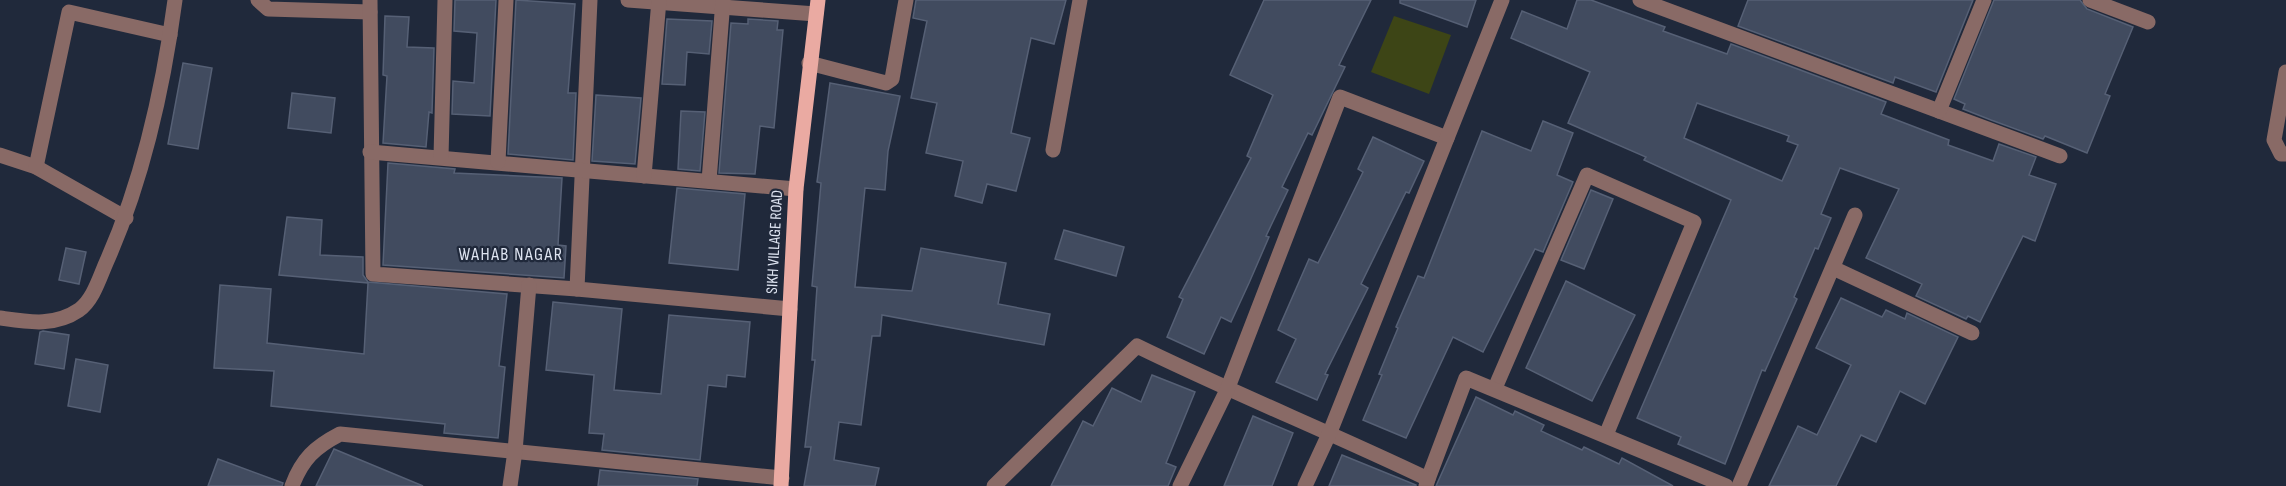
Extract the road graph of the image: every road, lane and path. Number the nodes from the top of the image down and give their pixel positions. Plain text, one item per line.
1 (175, 0) edge
2 (258, 0) edge
3 (446, 0) edge
4 (506, 0) edge
5 (590, 0) edge
6 (628, 0) edge
7 (906, 0) edge
8 (1080, 0) edge
9 (1502, 0) edge
10 (1640, 0) edge
11 (1984, 0) edge
12 (2090, 0) edge
13 (659, 1) edge
14 (723, 3) edge
15 (370, 6) edge
16 (817, 7) edge
17 (2148, 22) dead end
18 (170, 35) junction
19 (809, 63) junction
20 (2286, 72) edge
21 (1939, 111) junction
22 (1447, 138) junction
23 (1053, 150) dead end
24 (370, 152) junction
25 (2286, 154) edge
26 (0, 155) edge
27 (441, 156) junction
28 (2060, 156) dead end
29 (498, 162) junction
30 (36, 167) junction
31 (582, 170) junction
32 (644, 176) junction
33 (709, 181) junction
34 (796, 189) junction
35 (1855, 215) dead end
36 (126, 218) junction
37 (1833, 268) junction
38 (529, 285) junction
39 (577, 289) junction
40 (790, 309) junction
41 (0, 318) edge
42 (1972, 333) dead end
43 (1495, 388) junction
44 (1227, 390) junction
45 (1330, 432) junction
46 (1606, 435) junction
47 (516, 451) junction
48 (782, 482) edge
49 (1427, 483) edge
50 (292, 486) edge
51 (510, 486) edge
52 (994, 486) edge
53 (1180, 486) edge
54 (1305, 486) edge
55 (1726, 486) edge
56 (1739, 486) edge

1 - 18 street
2 - 15 street
3 - 27 street
4 - 29 street
5 - 31 street
6 - 13 street
7 - 19 street
8 - 23 street
9 - 22 street
10 - 21 street
11 - 21 street
12 - 17 street
13 - 14 street
13 - 32 street
14 - 16 street
14 - 33 street
15 - 24 street
16 - 19 main road, SIKH VILLAGE ROAD
18 - 30 street
18 - 36 street
19 - 34 main road, SIKH VILLAGE ROAD
20 - 25 street
21 - 28 street
22 - 44 street
22 - 45 street
24 - 27 street
24 - 38 street
26 - 30 street
27 - 29 street
29 - 31 street
30 - 36 street
31 - 32 street
31 - 39 street
32 - 33 street
33 - 34 street
34 - 40 main road, SIKH VILLAGE ROAD
35 - 37 street
36 - 41 street
37 - 42 street
37 - 56 street
38 - 39 street
38 - 47 street
39 - 40 street
40 - 48 main road, SIKH VILLAGE ROAD
43 - 46 street
43 - 46 street
43 - 49 street
44 - 45 street
44 - 52 street
44 - 53 street
45 - 49 street
45 - 54 street
46 - 55 street
47 - 48 street
47 - 50 street
47 - 51 street

